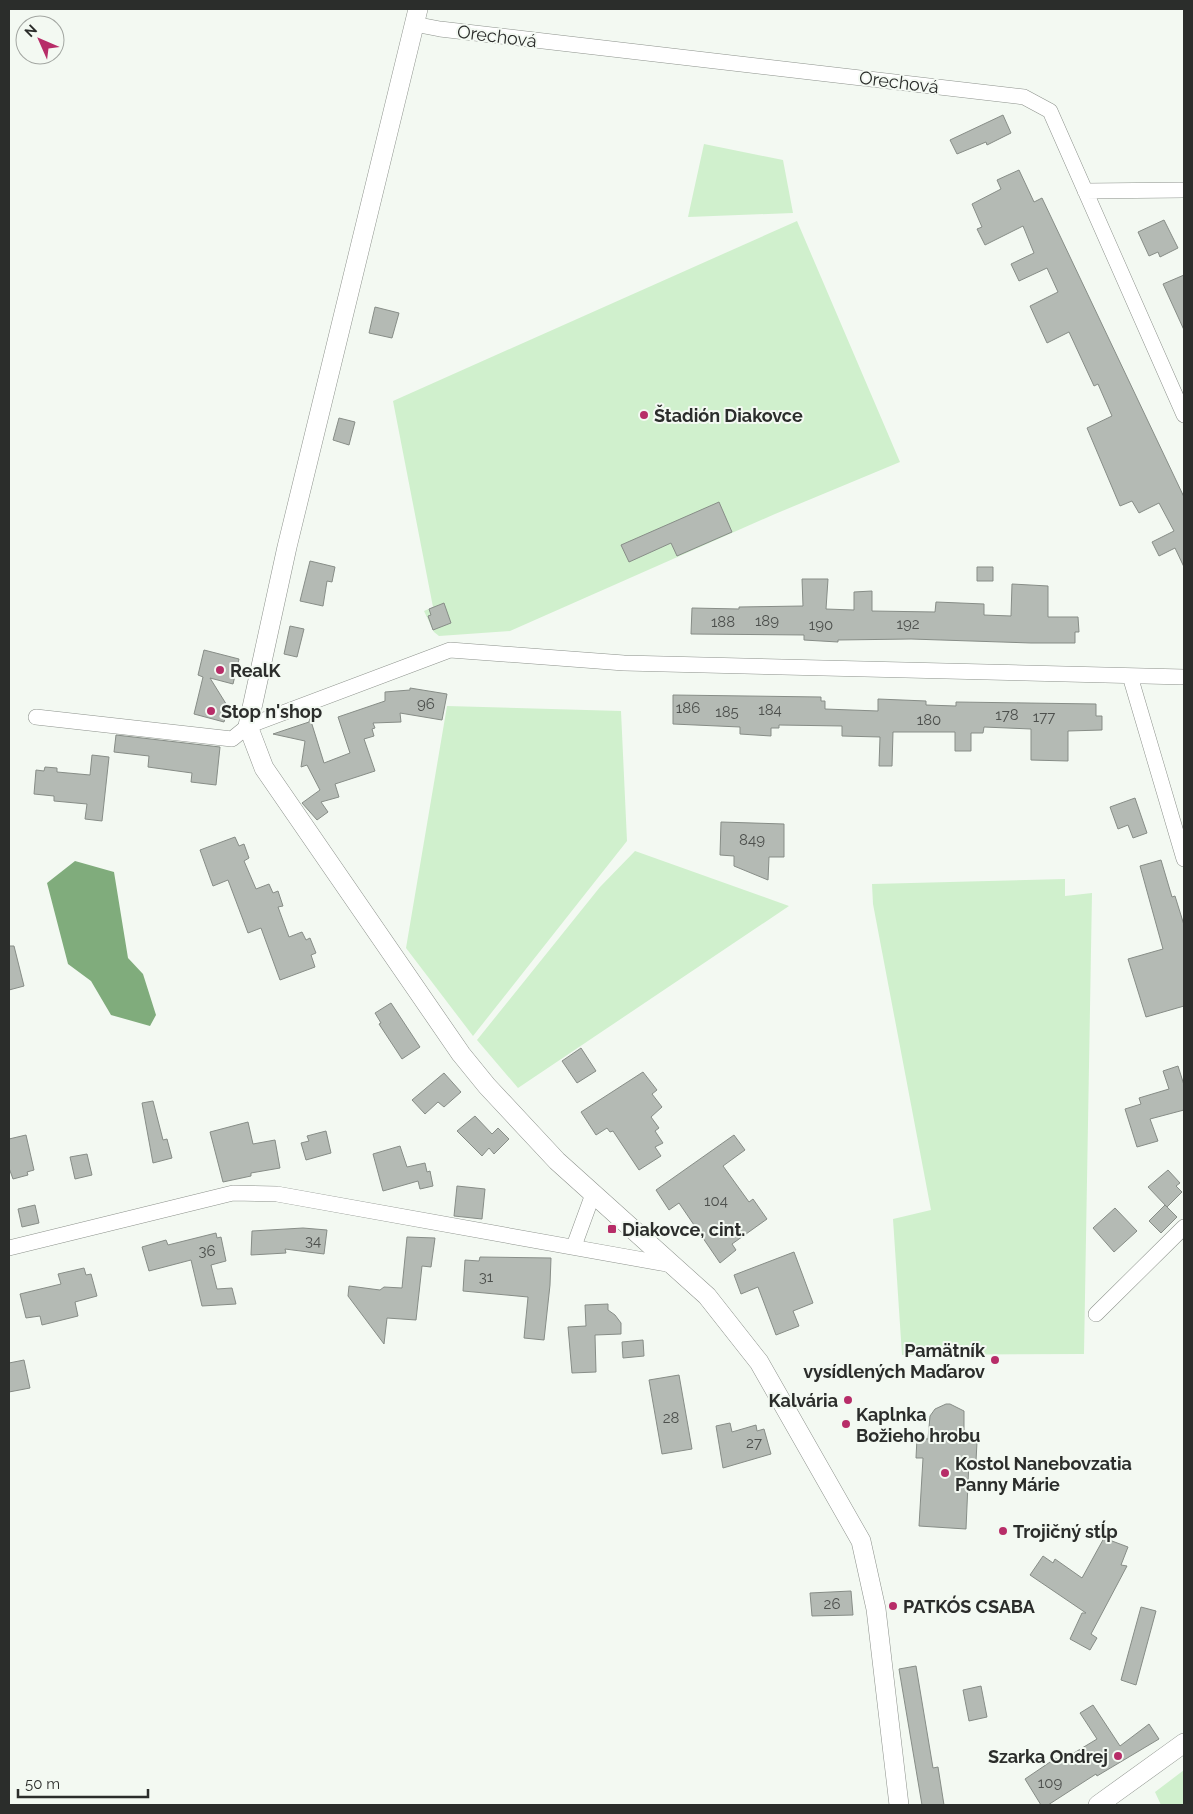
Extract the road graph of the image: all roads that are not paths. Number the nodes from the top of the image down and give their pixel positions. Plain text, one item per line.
1 (416, 16) edge
2 (1184, 190) edge
3 (1085, 191) junction
4 (1184, 415) edge
5 (1130, 676) junction
6 (1184, 677) edge
7 (36, 717) dead end
8 (248, 726) junction
9 (1184, 859) edge
10 (593, 1194) junction
11 (1184, 1227) edge
12 (574, 1246) junction
13 (9, 1248) edge
14 (672, 1264) junction
15 (1096, 1314) dead end
16 (1184, 1743) edge
17 (899, 1805) edge
18 (1098, 1805) edge

1 - 3 street, Orechová
1 - 8 street
2 - 3 street
3 - 4 street, Orechová
5 - 6 street
5 - 8 street
5 - 9 street
7 - 8 street
8 - 10 street
10 - 12 street
10 - 14 street
11 - 15 street
12 - 13 street
12 - 14 street
14 - 17 street
16 - 18 street

